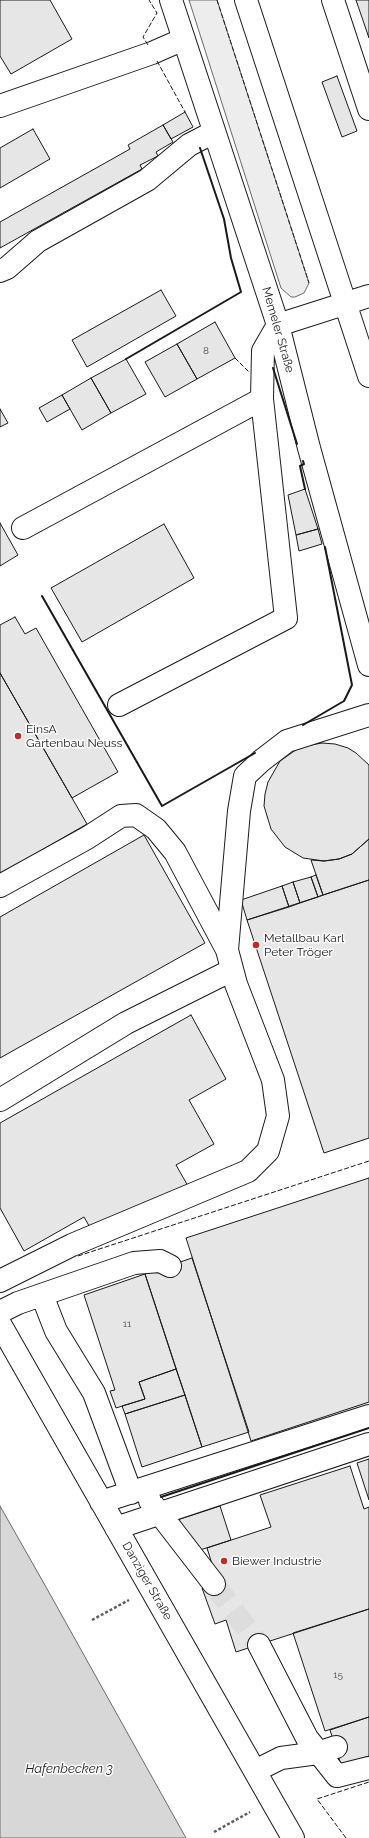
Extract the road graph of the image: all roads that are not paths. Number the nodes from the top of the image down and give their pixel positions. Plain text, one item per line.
1 (171, 0) edge
2 (246, 0) edge
3 (333, 0) edge
4 (184, 39) junction
5 (0, 106) edge
6 (369, 109) edge
7 (214, 132) junction
8 (0, 271) edge
9 (369, 296) edge
10 (345, 304) junction
11 (278, 325) junction
12 (369, 376) edge
13 (262, 399) junction
14 (23, 528) dead end
15 (369, 665) edge
16 (119, 705) dead end
17 (369, 715) edge
18 (0, 886) edge
19 (229, 960) junction
20 (0, 1100) edge
21 (170, 1266) dead end
22 (0, 1281) edge
23 (42, 1295) junction
24 (0, 1312) edge
25 (0, 1324) edge
26 (369, 1416) edge
27 (369, 1444) edge
28 (136, 1491) junction
29 (101, 1502) junction
30 (158, 1512) junction
31 (116, 1528) junction
32 (214, 1584) tunnel mouth
33 (258, 1645) tunnel mouth
34 (327, 1750) junction
35 (369, 1768) edge
36 (255, 1771) junction
37 (293, 1838) edge

1 - 4 street, Memeler Straße
2 - 10 street
3 - 6 street
4 - 5 street
4 - 7 street, Memeler Straße
7 - 8 street
7 - 11 street, Memeler Straße
9 - 10 street
10 - 11 street
10 - 12 street
11 - 13 street
11 - 15 street, Memeler Straße
13 - 14 street
13 - 16 street
17 - 19 street
18 - 19 street
19 - 20 street
19 - 22 street
21 - 23 street
23 - 24 street
23 - 28 street
25 - 29 street, Danziger Straße
26 - 28 street
27 - 30 street
28 - 29 street
28 - 30 street
29 - 31 street, Danziger Straße
30 - 31 street
30 - 32 street
31 - 36 street, Danziger Straße
33 - 34 street
34 - 35 street
34 - 36 street
36 - 37 street, Danziger Straße

